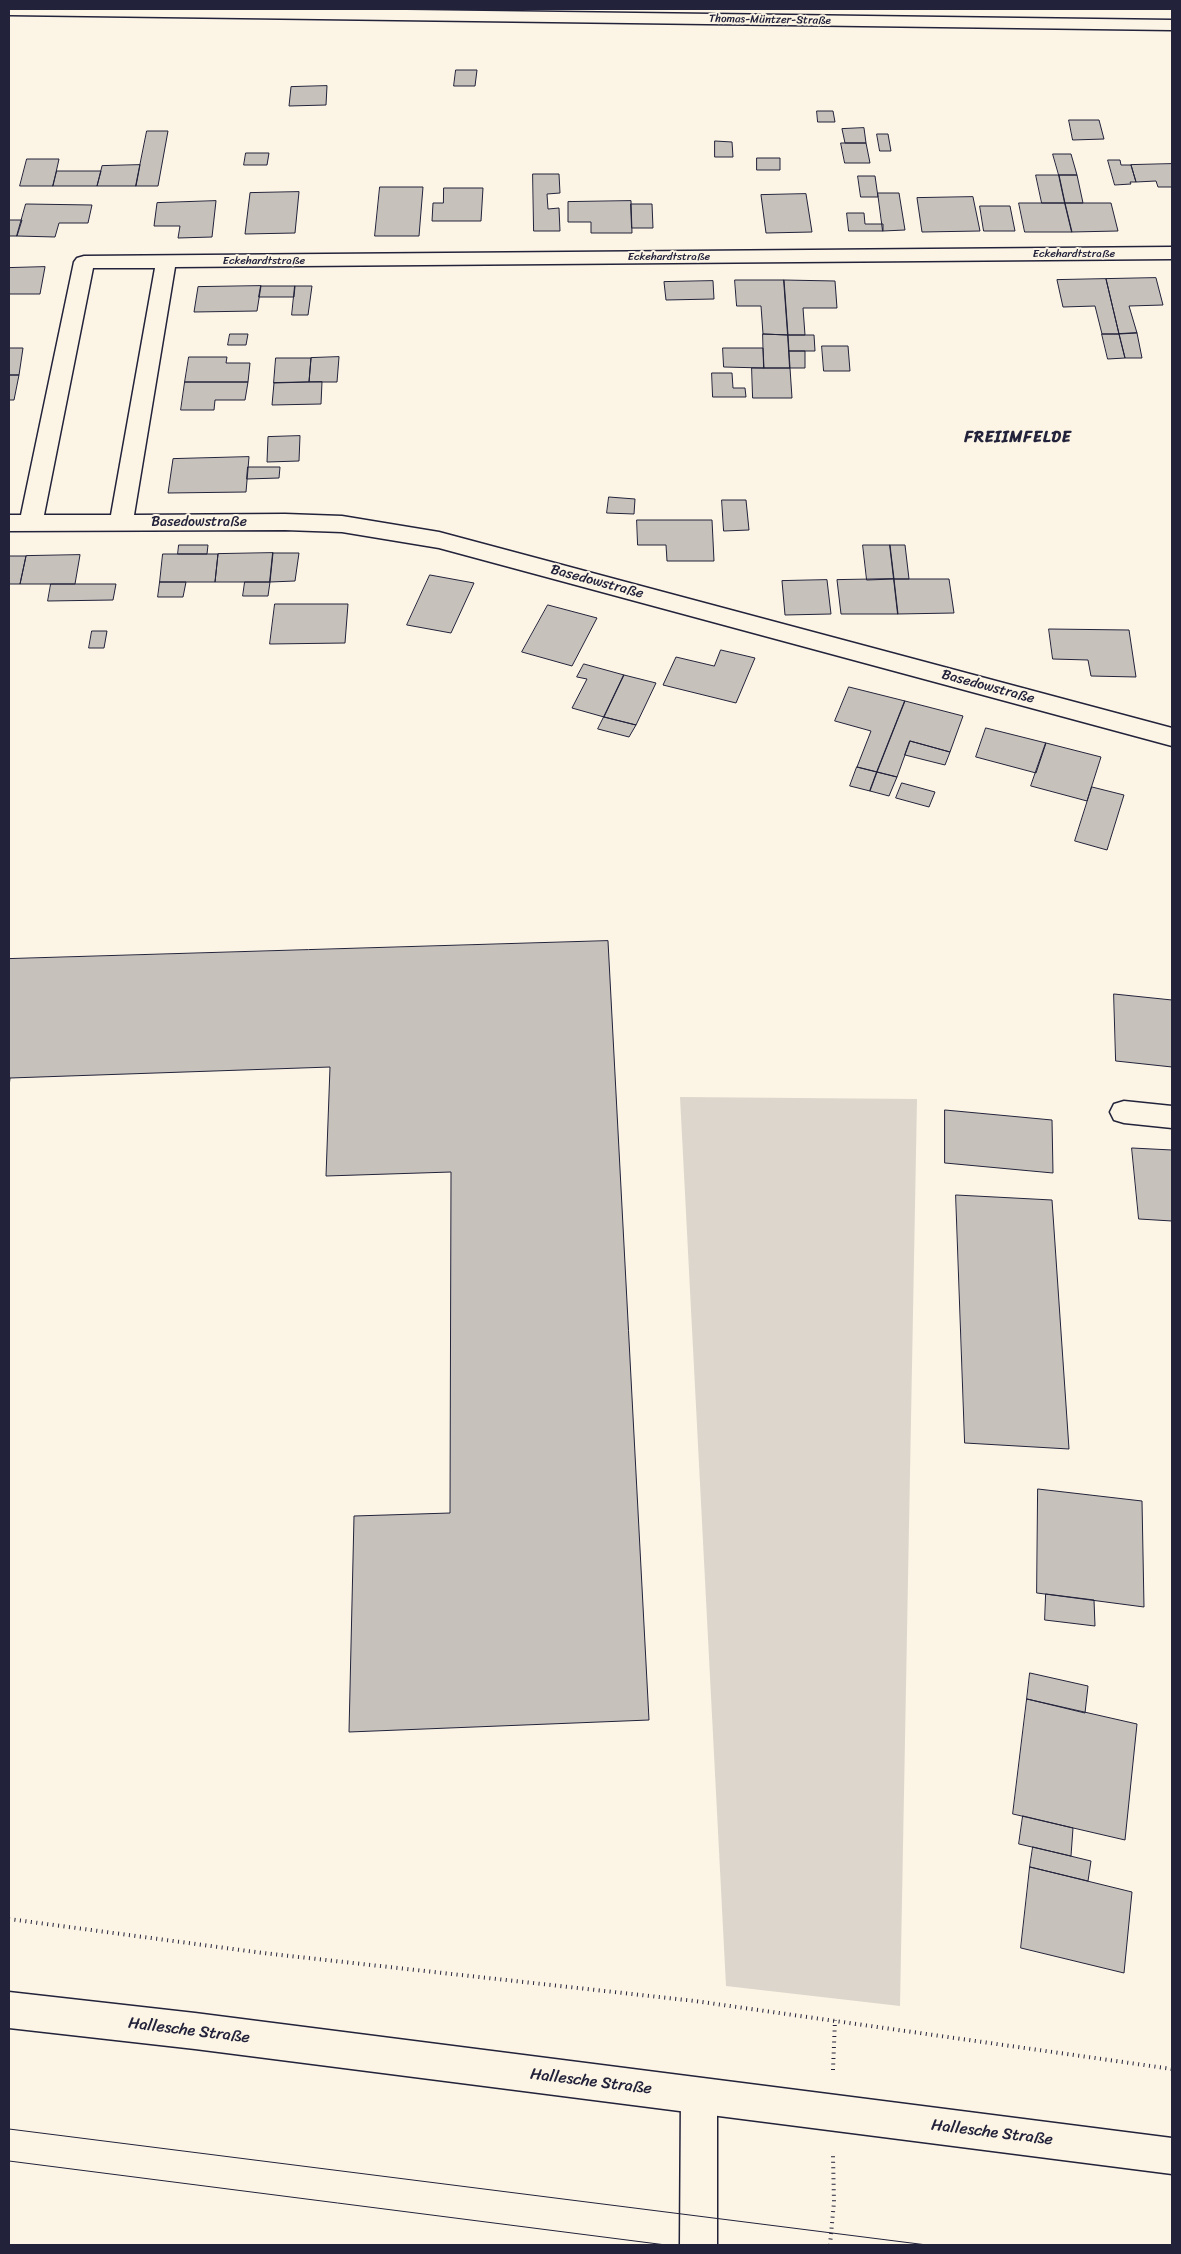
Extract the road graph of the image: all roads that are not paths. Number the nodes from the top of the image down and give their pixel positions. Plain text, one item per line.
1 (9, 10) edge
2 (1172, 25) edge
3 (1172, 253) edge
4 (166, 262) junction
5 (20, 523) edge
6 (121, 523) junction
7 (1172, 737) edge
8 (1124, 1112) dead end
9 (1172, 1117) edge
10 (9, 2010) edge
11 (699, 2096) junction
12 (1172, 2156) edge
13 (698, 2245) edge

1 - 2 street, Thomas-Müntzer-Straße
3 - 4 street, Eckehardtstraße
4 - 5 street, Eckehardtstraße
4 - 6 street
5 - 6 street, Basedowstraße
6 - 7 street, Basedowstraße
8 - 9 street
10 - 11 street, Hallesche Straße
11 - 12 street, Hallesche Straße
11 - 13 street

